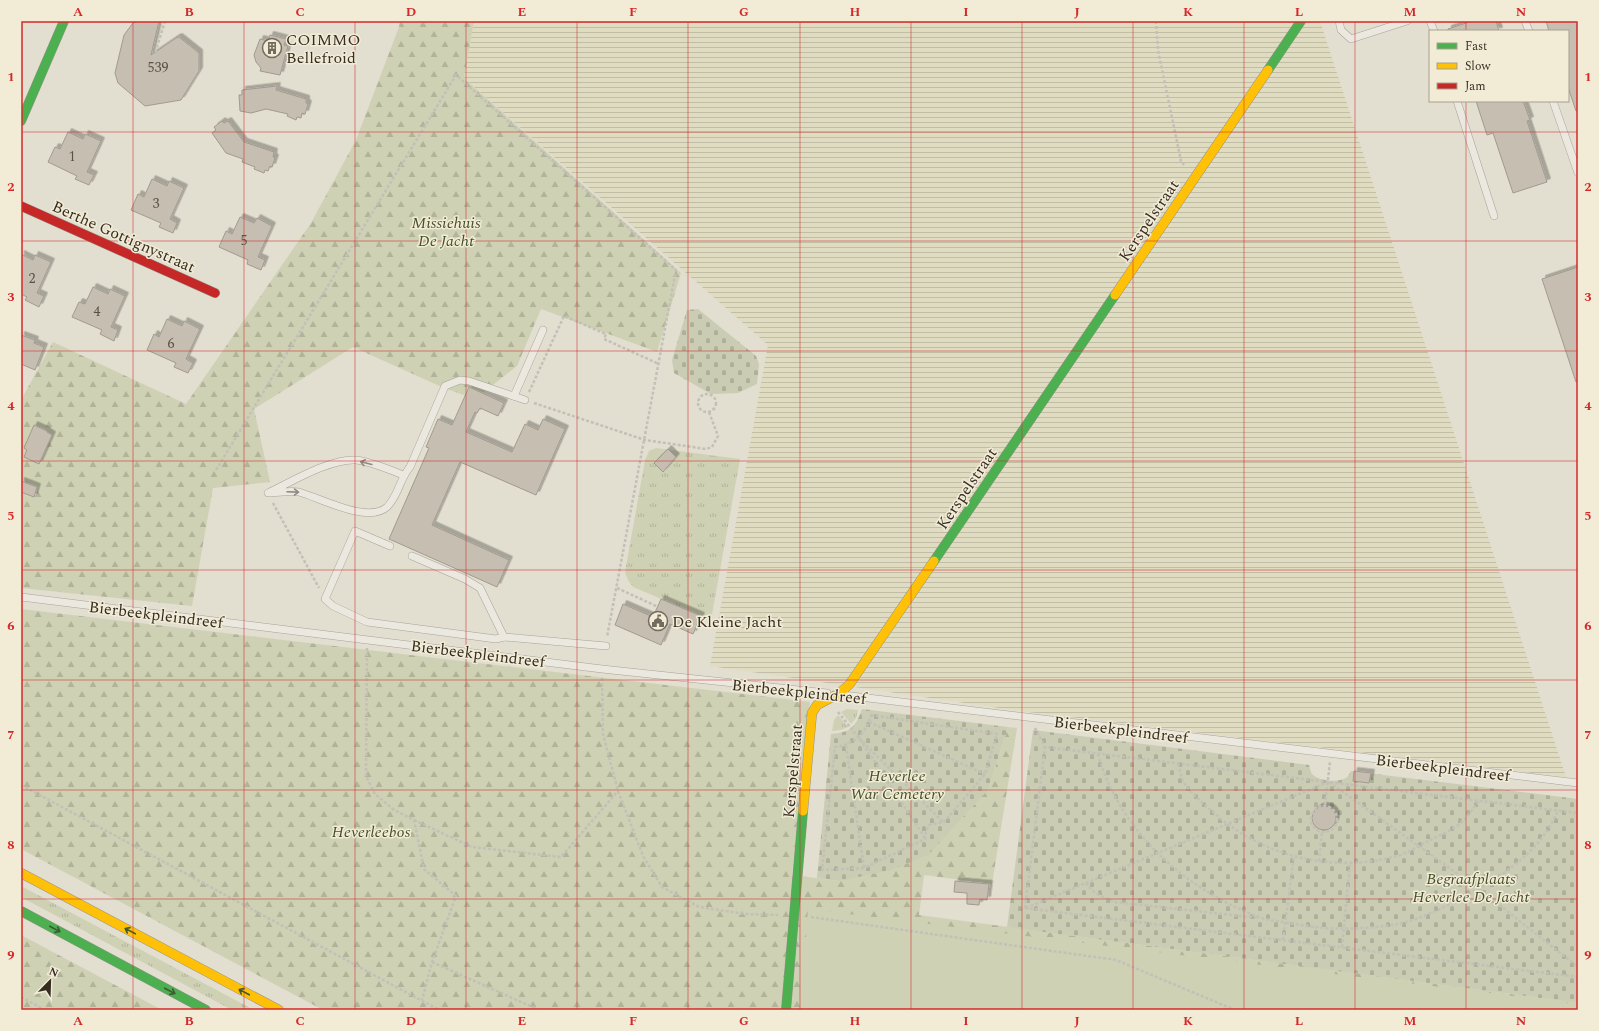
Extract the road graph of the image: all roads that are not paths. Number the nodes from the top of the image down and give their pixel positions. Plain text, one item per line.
1 (64, 21) edge
2 (1301, 21) edge
3 (1339, 21) edge
4 (1407, 21) edge
5 (1457, 102) edge
6 (1553, 102) edge
7 (21, 120) edge
8 (1578, 173) edge
9 (21, 206) edge
10 (1494, 216) dead end
11 (215, 293) dead end
12 (544, 330) dead end
13 (514, 396) junction
14 (525, 400) road end
15 (403, 475) junction
16 (390, 546) dead end
17 (412, 556) dead end
18 (21, 597) edge
19 (504, 637) junction
20 (606, 646) road end
21 (838, 694) junction
22 (1578, 783) edge
23 (21, 873) edge
24 (21, 911) edge
25 (206, 1010) edge
26 (279, 1010) edge
27 (786, 1010) edge

1 - 7 main road
2 - 21 main road, Kerspelstraat
3 - 4 lane
5 - 10 lane
6 - 8 lane
9 - 11 main road, Berthe Gottignystraat
12 - 13 lane
13 - 14 lane
13 - 15 lane
15 -> 15 lane
16 - 19 lane
17 - 19 lane
18 - 21 lane, Bierbeekpleindreef
19 - 20 lane
21 - 22 lane, Bierbeekpleindreef
21 - 27 main road, Kerspelstraat
26 -> 23 main road
24 -> 25 main road

